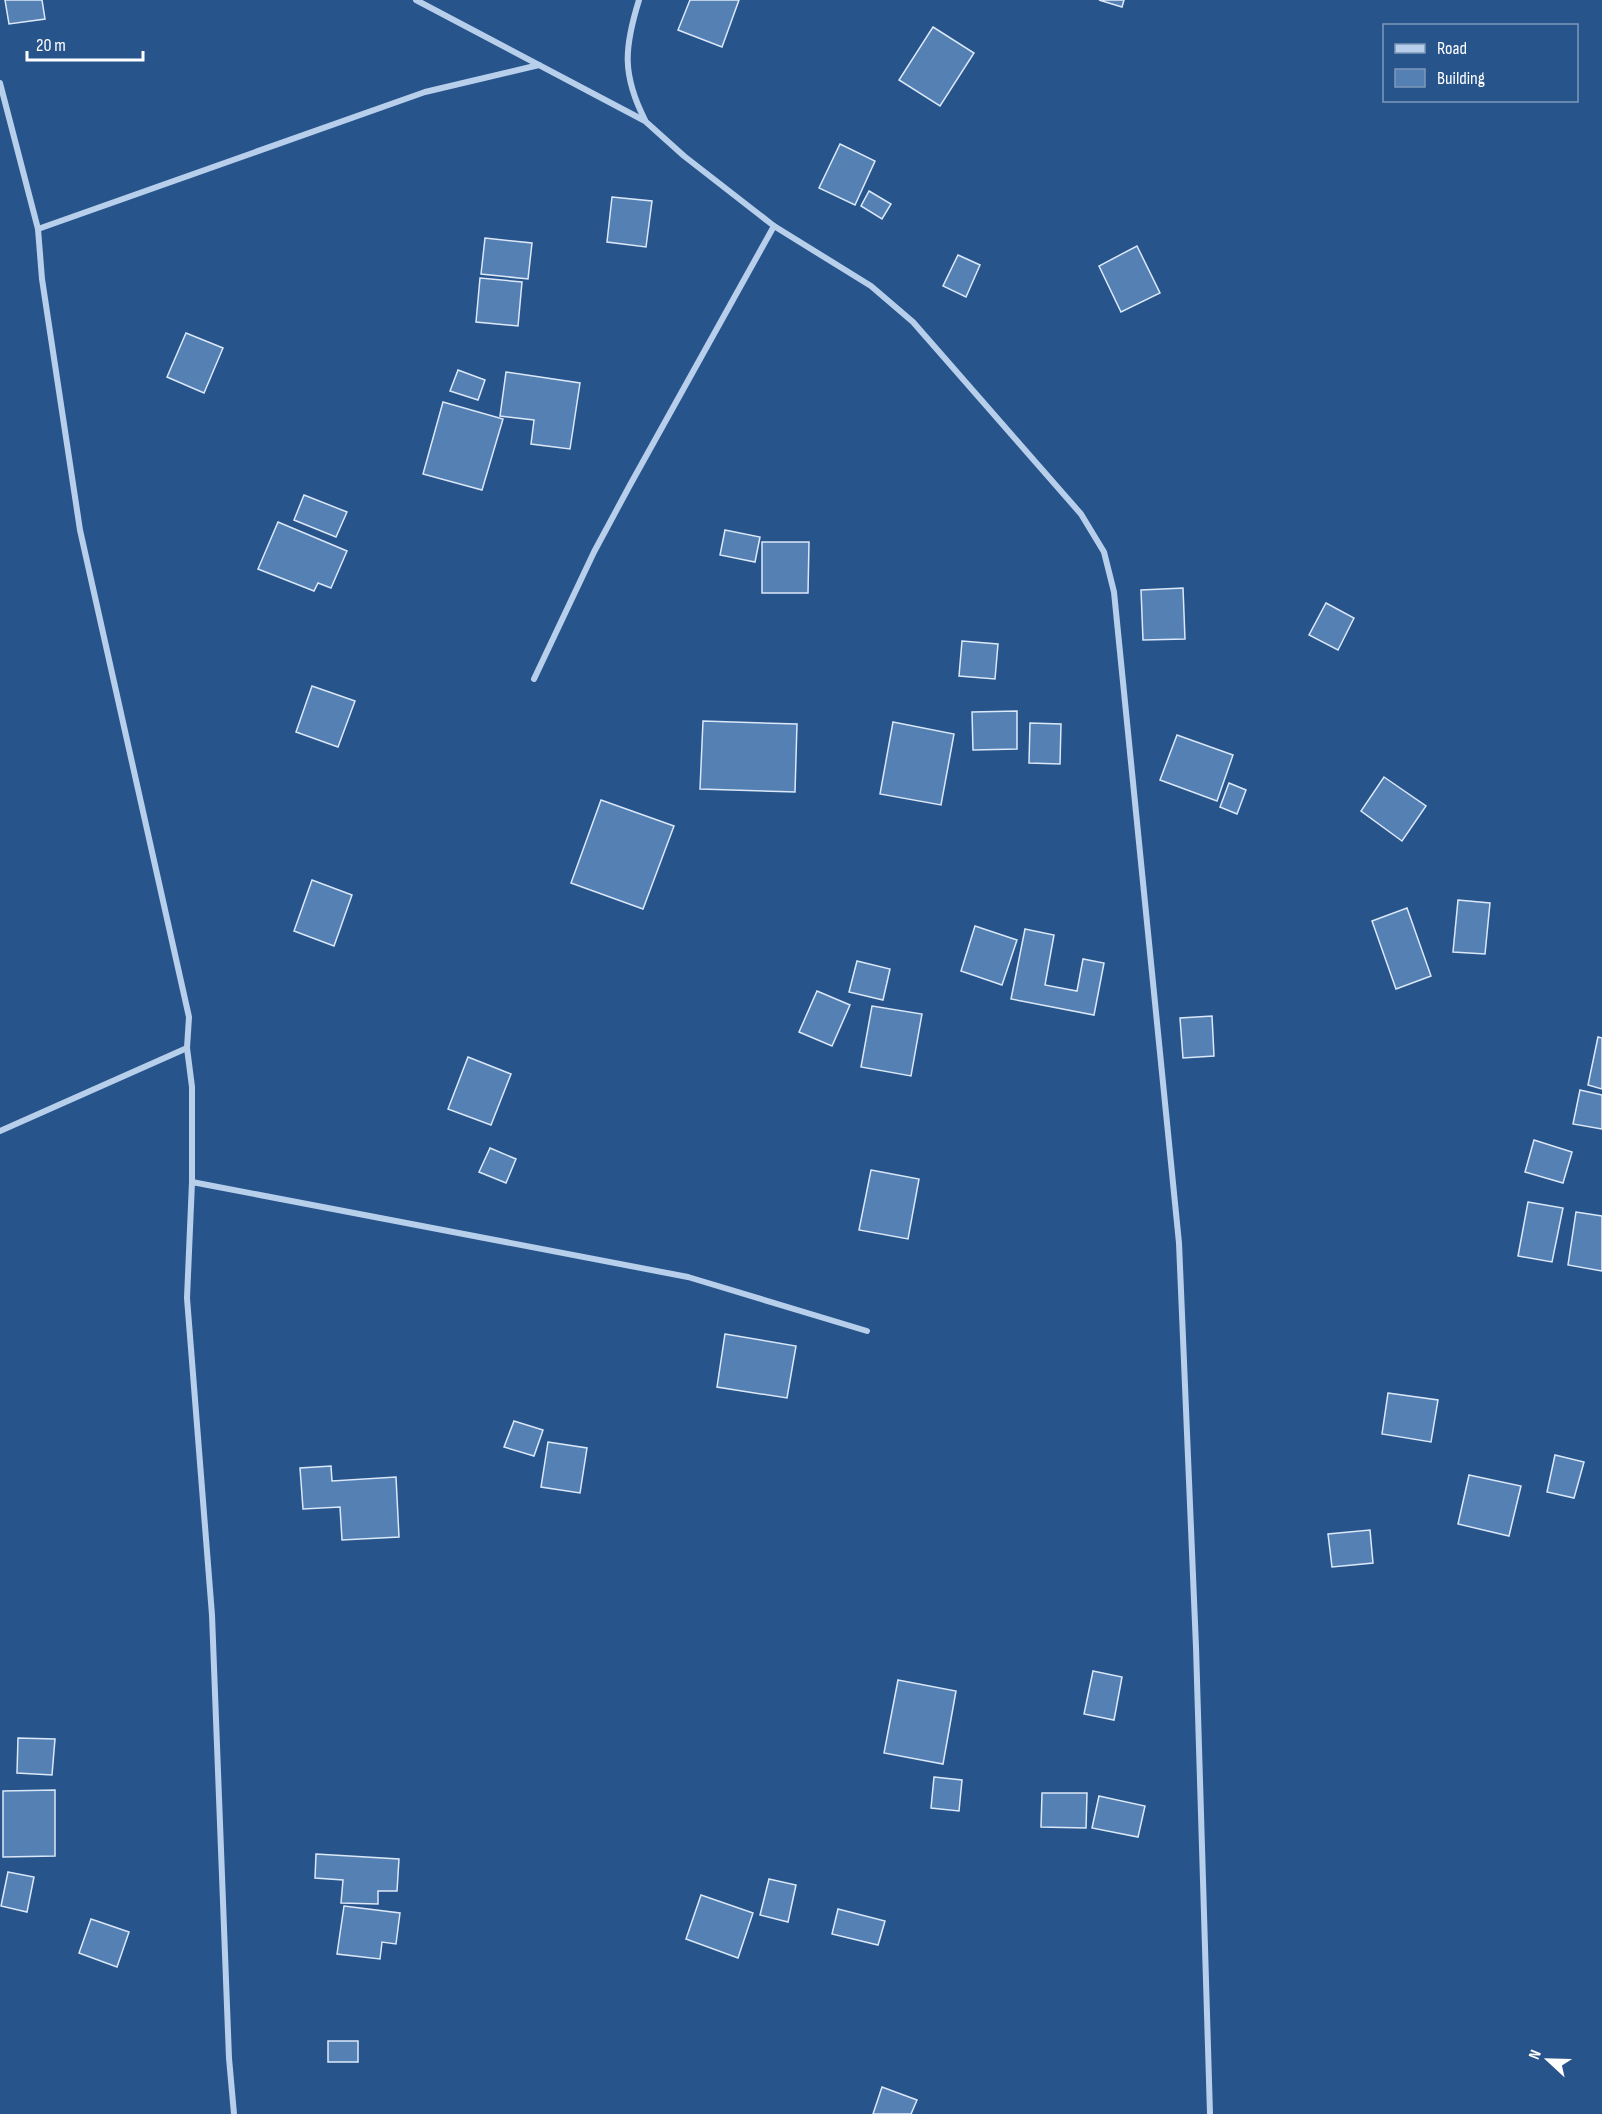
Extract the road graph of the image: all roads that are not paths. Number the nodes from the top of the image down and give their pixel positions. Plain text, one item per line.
1 (416, 0) edge
2 (639, 0) edge
3 (539, 65) junction
4 (0, 83) edge
5 (645, 121) junction
6 (774, 226) junction
7 (38, 229) junction
8 (534, 679) dead end
9 (187, 1048) junction
10 (0, 1131) edge
11 (192, 1182) junction
12 (867, 1331) dead end
13 (234, 2114) edge
14 (1210, 2114) edge

1 - 3 street
2 - 5 street
3 - 5 street
3 - 7 street
4 - 7 street
5 - 6 street
6 - 8 street
6 - 14 street
7 - 9 street
9 - 10 street
9 - 11 street
11 - 12 street
11 - 13 street

